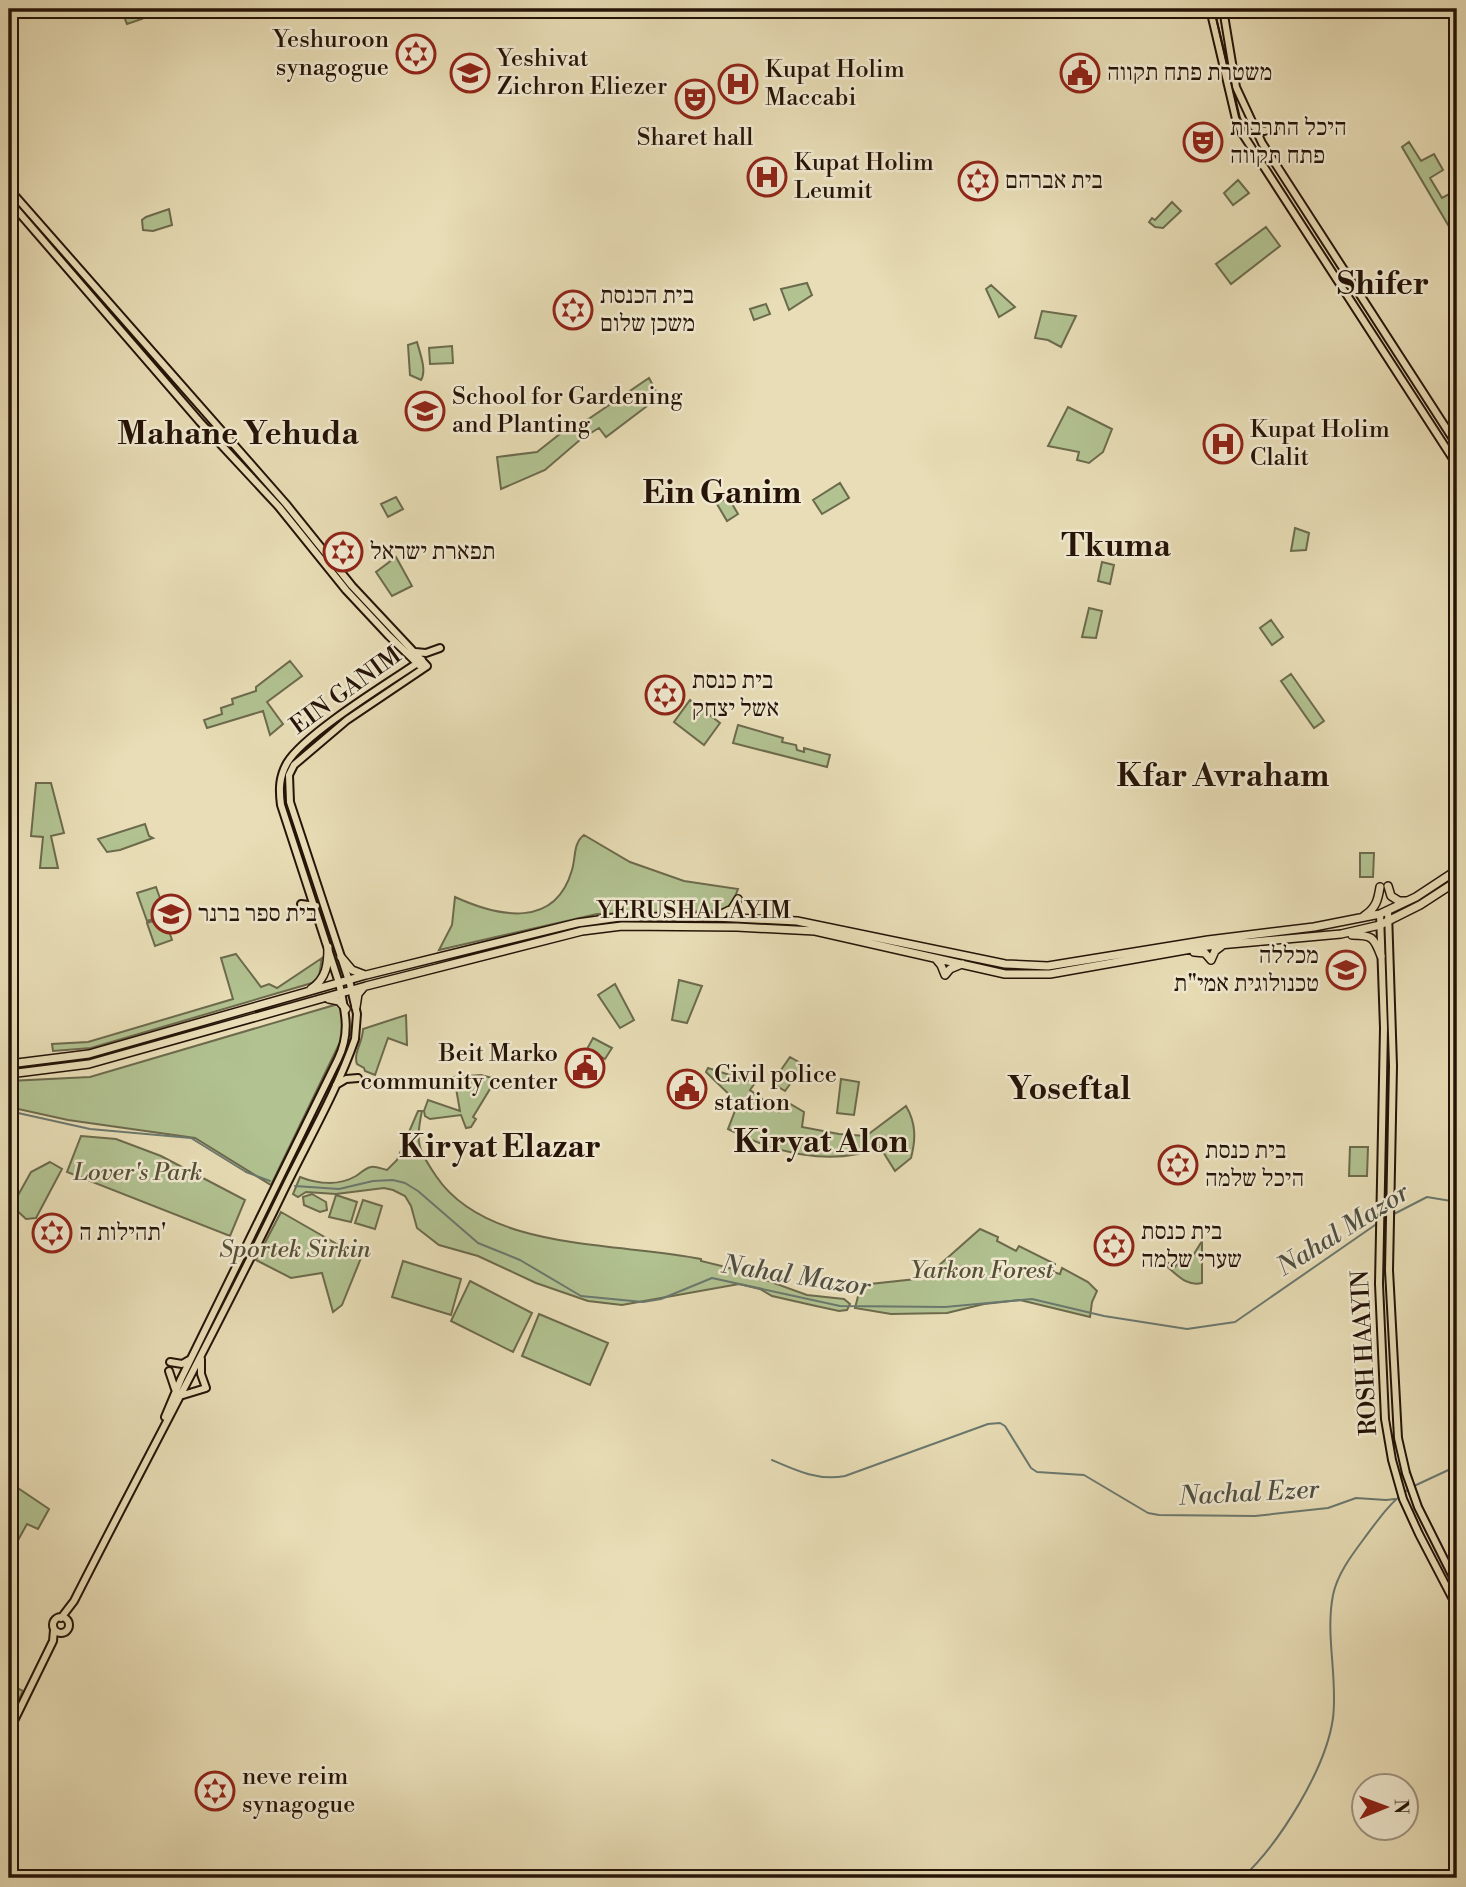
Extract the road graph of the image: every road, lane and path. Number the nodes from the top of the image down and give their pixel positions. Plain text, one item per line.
1 (1210, 9) edge
2 (1223, 9) edge
3 (1254, 127) junction
4 (1275, 128) dead end
5 (9, 189) edge
6 (9, 201) edge
7 (1457, 445) edge
8 (1457, 465) edge
9 (283, 505) junction
10 (440, 648) dead end
11 (411, 650) junction
12 (420, 661) junction
13 (1457, 870) edge
14 (1457, 881) edge
15 (1416, 897) junction
16 (301, 904) dead end
17 (316, 906) junction
18 (1384, 913) junction
19 (714, 917) junction
20 (752, 918) junction
21 (1361, 918) junction
22 (1384, 924) junction
23 (1341, 934) junction
24 (1223, 945) junction
25 (328, 947) junction
26 (1381, 956) junction
27 (341, 957) junction
28 (932, 957) junction
29 (1139, 958) junction
30 (963, 964) junction
31 (366, 975) junction
32 (349, 980) junction
33 (339, 983) junction
34 (366, 986) junction
35 (352, 990) junction
36 (305, 993) junction
37 (341, 993) junction
38 (318, 999) junction
39 (356, 1007) junction
40 (346, 1009) junction
41 (9, 1063) edge
42 (9, 1074) edge
43 (358, 1078) dead end
44 (334, 1086) junction
45 (202, 1353) junction
46 (193, 1356) junction
47 (170, 1362) dead end
48 (169, 1371) dead end
49 (177, 1396) junction
50 (1457, 1584) edge
51 (74, 1601) junction
52 (1457, 1607) edge
53 (61, 1618) junction
54 (68, 1622) junction
55 (54, 1630) junction
56 (62, 1633) junction
57 (49, 1649) junction
58 (9, 1731) edge

1 - 8 main road
2 - 3 main road
3 - 4 main road
3 - 7 main road
5 - 9 main road
6 - 9 main road
9 - 11 main road
9 - 12 main road
10 - 11 main road
11 - 12 main road
12 - 17 main road, EIN GANIM
12 - 27 main road, EIN GANIM
13 - 15 highway, YERUSHALAYIM
14 - 22 highway, YERUSHALAYIM
15 - 18 highway, YERUSHALAYIM
15 - 21 highway
16 - 17 main road
17 - 25 main road, EIN GANIM
18 - 21 highway, YERUSHALAYIM
18 - 22 main road, ROSH HAAYIN
19 - 20 highway, YERUSHALAYIM
19 - 20 highway
19 - 31 highway, YERUSHALAYIM
20 - 21 highway, YERUSHALAYIM
22 - 23 highway, YERUSHALAYIM
22 - 26 main road, ROSH HAAYIN
22 - 50 main road, ROSH HAAYIN
23 - 24 highway, YERUSHALAYIM
23 - 26 highway
24 - 29 highway, YERUSHALAYIM
24 - 29 highway
25 - 33 main road, EIN GANIM
25 - 36 highway
26 - 52 main road, ROSH HAAYIN
27 - 31 highway
27 - 32 main road, EIN GANIM
28 - 30 highway, YERUSHALAYIM
28 - 30 highway
28 - 34 highway, YERUSHALAYIM
29 - 30 highway, YERUSHALAYIM
31 - 32 highway, YERUSHALAYIM
32 - 33 highway, YERUSHALAYIM
32 - 35 main road, EIN GANIM
33 - 36 highway, YERUSHALAYIM
33 - 37 main road, EIN GANIM
34 - 35 highway, YERUSHALAYIM
34 - 39 highway
35 - 37 highway, YERUSHALAYIM
35 - 39 main road, EIN GANIM
36 - 41 highway, YERUSHALAYIM
37 - 38 highway, YERUSHALAYIM
37 - 40 main road, EIN GANIM
38 - 40 highway
38 - 42 highway, YERUSHALAYIM
39 - 44 main road, EIN GANIM
40 - 46 main road
43 - 44 main road
44 - 45 main road, EIN GANIM
45 - 49 main road, EIN GANIM
45 - 49 main road
46 - 47 main road
46 - 49 main road
48 - 49 main road
49 - 51 main road
51 - 53 main road
51 - 54 main road
53 - 54 main road
53 - 55 main road
54 - 56 main road
55 - 56 main road
55 - 57 main road
56 - 57 main road
57 - 58 main road

